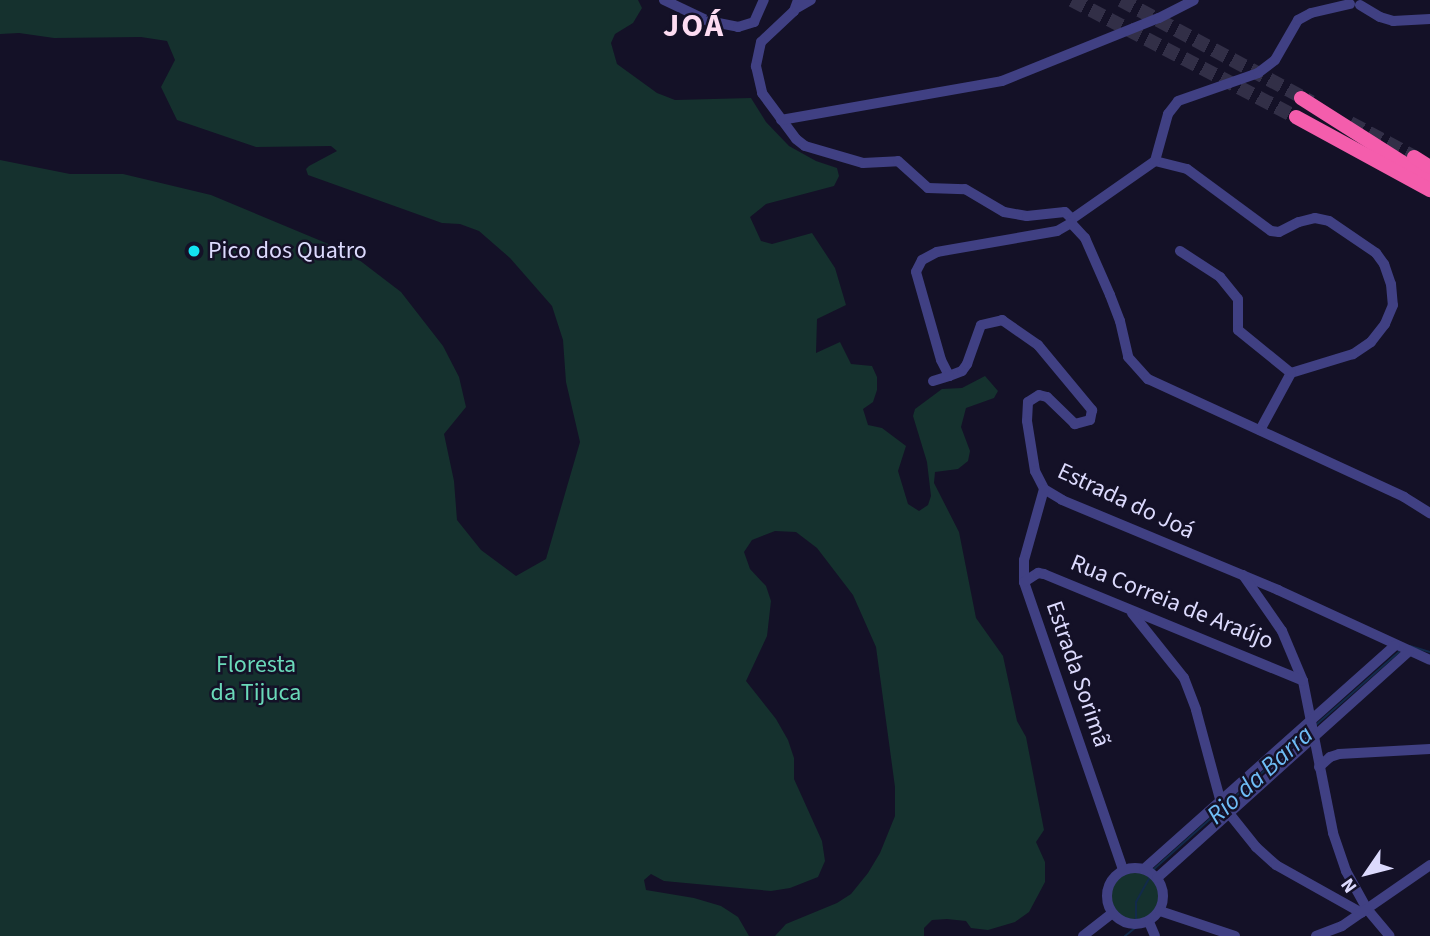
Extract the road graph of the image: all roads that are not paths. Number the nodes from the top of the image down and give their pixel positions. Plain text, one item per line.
1 (664, 0) edge
2 (764, 0) edge
3 (811, 0) edge
4 (1194, 0) edge
5 (1355, 2) edge
6 (798, 4) edge
7 (1430, 19) edge
8 (1301, 98) tunnel mouth
9 (1296, 117) tunnel mouth
10 (781, 121) junction
11 (1414, 157) tunnel mouth
12 (1155, 161) junction
13 (1430, 167) edge
14 (1430, 180) edge
15 (1430, 192) edge
16 (1072, 221) junction
17 (1180, 251) dead end
18 (1291, 373) junction
19 (949, 376) junction
20 (933, 382) dead end
21 (1260, 430) junction
22 (1044, 489) junction
23 (1430, 513) edge
24 (1243, 575) junction
25 (1024, 582) junction
26 (1278, 590) junction
27 (1264, 604) junction
28 (1129, 611) junction
29 (1171, 626) junction
30 (1157, 642) junction
31 (1402, 648) junction
32 (1430, 660) edge
33 (1303, 681) junction
34 (1313, 726) junction
35 (1430, 749) edge
36 (1319, 767) junction
37 (1220, 799) junction
38 (1228, 812) junction
39 (1430, 865) edge
40 (1123, 870) junction
41 (1151, 873) junction
42 (1160, 911) junction
43 (1365, 911) junction
44 (1112, 913) junction
45 (1141, 924) junction
46 (1342, 926) junction
47 (1083, 936) edge
48 (1136, 936) edge
49 (1155, 936) edge
50 (1235, 936) edge
51 (1316, 936) edge
52 (1335, 936) edge
53 (1390, 936) edge

1 - 2 street
3 - 6 street
4 - 10 street
5 - 7 street
5 - 12 street
6 - 10 street
8 - 14 highway
9 - 15 highway
10 - 16 street
11 - 13 highway
12 - 16 street
12 - 18 street
16 - 19 street
16 - 21 street
17 - 18 street
18 - 21 street
19 - 20 street
19 - 22 street, Estrada do Joá
21 - 23 street
22 - 24 street, Estrada do Joá
22 - 25 street, Estrada Sorimã
24 - 26 street, Estrada do Joá
24 - 27 street
25 - 28 street, Rua Correia de Araújo
25 - 40 street, Estrada Sorimã
26 - 27 street
26 - 31 street, Estrada do Joá
27 - 33 street
28 - 29 street, Rua Correia de Araújo
28 - 30 street
29 - 30 street
29 - 33 street, Rua Correia de Araújo
30 - 37 street
31 - 32 street, Estrada do Joá
31 - 34 street
33 - 34 street
34 - 36 street
34 - 37 street
34 - 38 street
35 - 36 street
36 - 43 street
37 - 41 street
38 - 41 street
38 - 43 street
39 - 43 street
40 - 41 street
40 - 44 street
41 - 42 street
42 - 45 street
42 - 50 street
43 - 46 street
43 - 53 street
44 - 45 street
44 - 47 street
45 - 48 street
45 - 49 street
46 - 51 street
46 - 52 street

